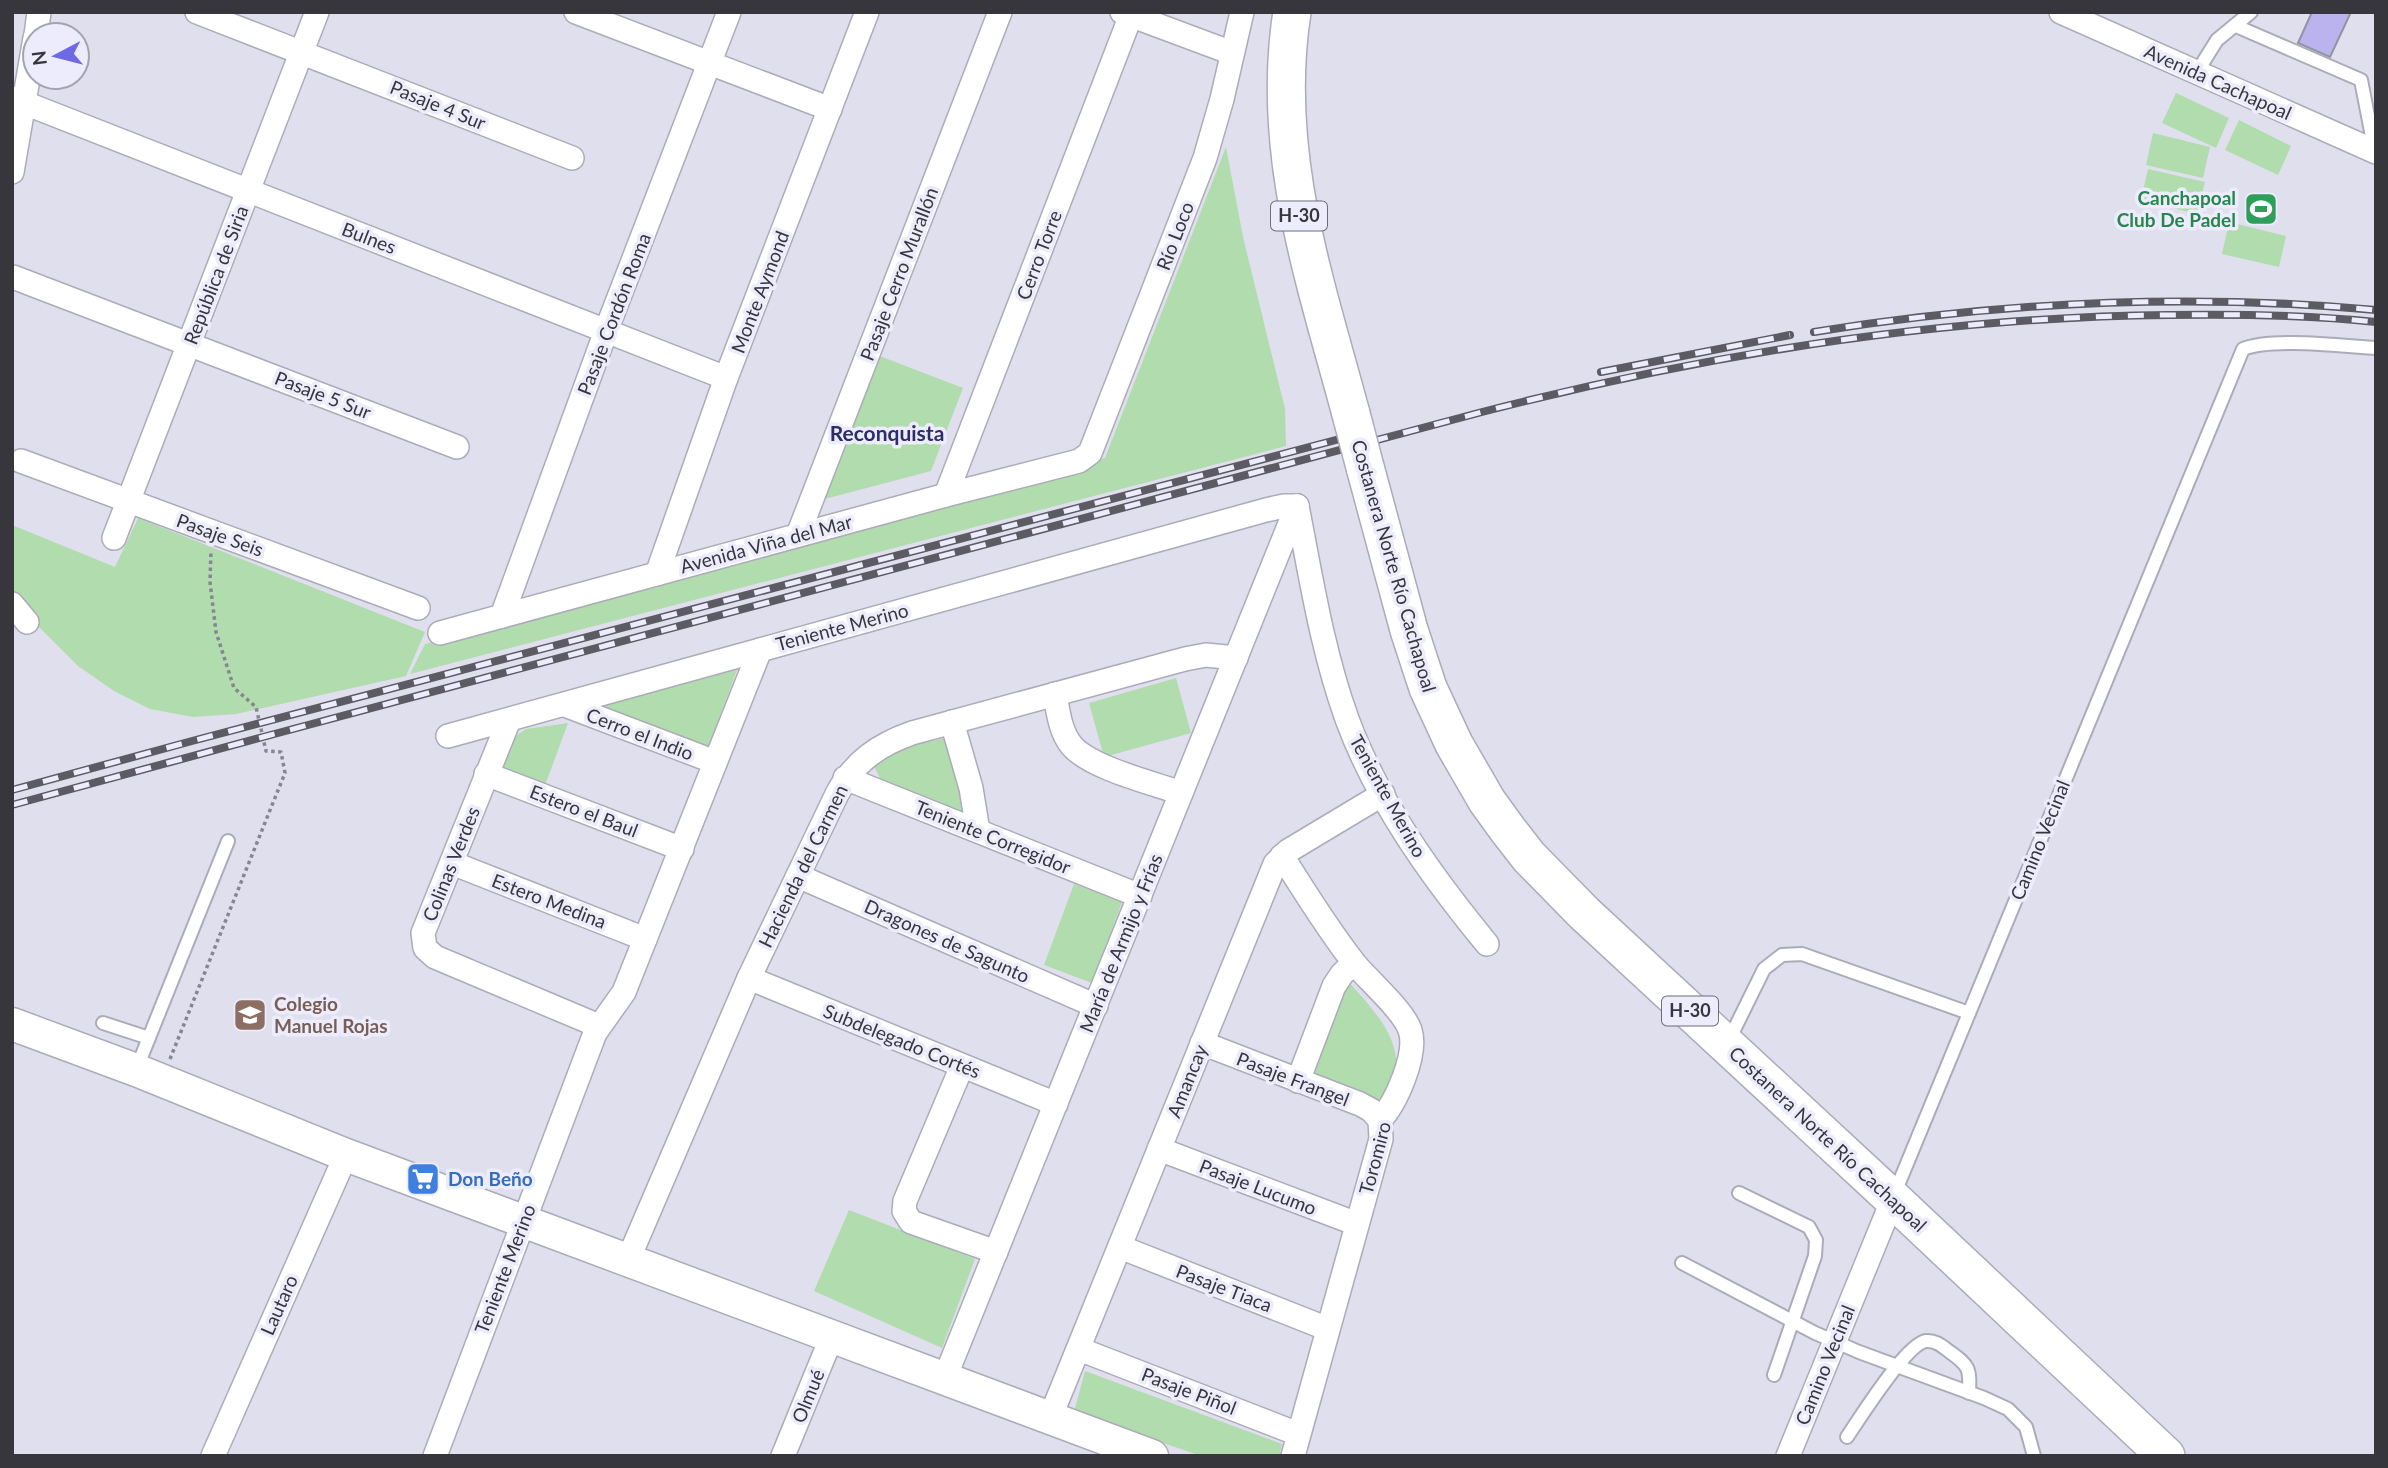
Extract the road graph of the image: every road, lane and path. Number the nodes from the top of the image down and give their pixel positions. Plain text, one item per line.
1 (197, 12) edge
2 (317, 12) edge
3 (576, 12) edge
4 (729, 12) edge
5 (867, 12) edge
6 (1000, 12) edge
7 (1242, 12) edge
8 (1292, 12) edge
9 (2061, 12) edge
10 (2251, 12) edge
11 (1127, 14) edge
12 (2236, 26) junction
13 (303, 52) junction
14 (1232, 53) junction
15 (709, 65) junction
16 (2197, 72) junction
17 (18, 100) edge
18 (830, 109) junction
19 (2376, 152) edge
20 (572, 158) dead end
21 (12, 172) edge
22 (249, 191) junction
23 (13, 277) edge
24 (606, 331) junction
25 (190, 344) junction
26 (2376, 348) edge
27 (726, 378) junction
28 (457, 447) dead end
29 (1090, 453) joint
30 (21, 461) dead end
31 (946, 495) junction
32 (129, 501) junction
33 (1297, 506) junction
34 (211, 531) junction
35 (798, 535) junction
36 (114, 538) dead end
37 (657, 574) junction
38 (12, 604) edge
39 (418, 608) dead end
40 (502, 616) junction
41 (27, 622) dead end
42 (440, 633) dead end
43 (760, 650) junction
44 (1236, 658) junction
45 (1055, 694) junction
46 (565, 705) junction
47 (509, 720) junction
48 (952, 722) junction
49 (448, 736) dead end
50 (715, 762) junction
51 (486, 774) junction
52 (845, 778) junction
53 (1181, 793) junction
54 (1383, 794) junction
55 (978, 831) junction
56 (228, 841) dead end
57 (682, 849) junction
58 (1282, 856) junction
59 (453, 863) junction
60 (798, 876) junction
61 (1140, 896) junction
62 (645, 939) junction
63 (1487, 944) dead end
64 (1354, 963) junction
65 (749, 978) junction
66 (1096, 1006) junction
67 (1969, 1013) junction
68 (103, 1023) dead end
69 (12, 1024) edge
70 (599, 1026) junction
71 (149, 1038) junction
72 (1202, 1043) junction
73 (1727, 1045) junction
74 (962, 1066) junction
75 (149, 1075) junction
76 (1298, 1081) junction
77 (1056, 1104) junction
78 (1380, 1120) junction
79 (1160, 1149) junction
80 (346, 1154) junction
81 (1739, 1193) dead end
82 (1893, 1199) junction
83 (523, 1221) junction
84 (1357, 1224) junction
85 (1120, 1247) junction
86 (996, 1252) junction
87 (628, 1260) junction
88 (1682, 1263) dead end
89 (1793, 1320) junction
90 (1328, 1329) junction
91 (832, 1336) junction
92 (1835, 1341) junction
93 (1079, 1349) junction
94 (1896, 1367) junction
95 (1774, 1375) dead end
96 (944, 1380) junction
97 (1969, 1393) junction
98 (1051, 1418) junction
99 (1847, 1437) dead end
100 (1296, 1445) edge
101 (1139, 1453) edge
102 (213, 1456) edge
103 (435, 1456) edge
104 (783, 1456) edge
105 (1788, 1456) edge
106 (2034, 1456) edge
107 (2165, 1456) edge

1 - 13 street, Pasaje 4 Sur
2 - 13 street, República de Siria
3 - 15 street
4 - 15 street, Pasaje Cordón Roma
5 - 18 street, Monte Aymond
6 - 35 street, Pasaje Cerro Murallón
7 - 14 street, Río Loco
8 - 73 main road, Costanera Norte Río Cachapoal / H-30, bridge
9 - 16 street, Avenida Cachapoal
10 - 12 lane
11 - 14 street
11 - 31 street, Cerro Torre
12 - 16 lane
12 - 19 lane
13 - 20 street, Pasaje 4 Sur
13 - 22 street, República de Siria
14 - 29 street, Río Loco
15 - 18 street
15 - 24 street, Pasaje Cordón Roma
16 - 19 street, Avenida Cachapoal
17 - 21 street
17 - 22 street, Bulnes
18 - 27 street, Monte Aymond
22 - 24 street, Bulnes
22 - 25 street, República de Siria
23 - 25 street, Pasaje 5 Sur
24 - 27 street, Bulnes
24 - 40 street, Pasaje Cordón Roma
25 - 28 street, Pasaje 5 Sur
25 - 32 street, República de Siria
26 - 67 lane, Camino Vecinal
27 - 37 street, Monte Aymond
29 - 31 street, Avenida Viña del Mar
30 - 32 street, Pasaje Seis
31 - 35 street, Avenida Viña del Mar
32 - 34 street, Pasaje Seis
32 - 36 street, República de Siria
33 - 43 street, Teniente Merino
33 - 44 street, María de Armijo y Frías
33 - 54 street, Teniente Merino
34 - 39 street, Pasaje Seis
34 - 75 path
35 - 37 street, Avenida Viña del Mar
37 - 40 street, Avenida Viña del Mar
38 - 41 street
40 - 42 street, Avenida Viña del Mar
43 - 46 street
43 - 50 street, Teniente Merino
44 - 45 street, Hacienda del Carmen
44 - 53 street, María de Armijo y Frías
45 - 48 street, Hacienda del Carmen
45 - 53 street
46 - 47 street
46 - 50 street, Cerro el Indio
47 - 49 street
47 - 51 street, Colinas Verdes
48 - 52 street, Hacienda del Carmen
48 - 55 street
50 - 57 street, Teniente Merino
51 - 57 street, Estero el Baul
51 - 59 street, Colinas Verdes
52 - 55 street, Teniente Corregidor
52 - 60 street, Hacienda del Carmen
53 - 61 street, María de Armijo y Frías
54 - 58 street, Amancay
54 - 63 street, Teniente Merino
55 - 61 street, Teniente Corregidor
56 - 71 lane
57 - 62 street, Teniente Merino
58 - 64 street, Toromiro
58 - 72 street, Amancay
59 - 62 street, Estero Medina
59 - 70 street, Colinas Verdes
60 - 65 street, Hacienda del Carmen
60 - 66 street, Dragones de Sagunto
61 - 66 street, María de Armijo y Frías
62 - 70 street, Teniente Merino
64 - 76 street
64 - 78 street, Toromiro
65 - 74 street, Subdelegado Cortés
65 - 87 street, Hacienda del Carmen
66 - 77 street, María de Armijo y Frías
67 - 73 lane
67 - 82 lane, Camino Vecinal
68 - 71 lane
69 - 75 main road
70 - 83 street, Teniente Merino
71 - 75 lane
72 - 76 street, Pasaje Frangel
72 - 79 street, Amancay
73 - 82 main road, Costanera Norte Río Cachapoal / H-30
74 - 77 street, Subdelegado Cortés
74 - 86 street
75 - 80 main road
76 - 78 street, Pasaje Frangel
77 - 86 street, María de Armijo y Frías
78 - 84 street, Toromiro
79 - 84 street, Pasaje Lucumo
79 - 85 street, Amancay
80 - 83 main road
80 - 102 street, Lautaro
81 - 89 lane
82 - 92 street, Camino Vecinal
82 - 107 main road, Costanera Norte Río Cachapoal / H-30
83 - 87 main road
83 - 103 street, Teniente Merino
84 - 90 street, Toromiro
85 - 90 street, Pasaje Tiaca
85 - 93 street, Amancay
86 - 96 street, María de Armijo y Frías
87 - 91 main road
88 - 89 lane
89 - 92 lane
89 - 95 lane
90 - 100 street, Toromiro
91 - 96 main road
91 - 104 street, Olmué
92 - 94 lane
92 - 105 street, Camino Vecinal
93 - 98 street, Amancay
93 - 100 street, Pasaje Piñol
94 - 97 lane
94 - 97 lane
94 - 99 lane
96 - 98 main road
97 - 106 lane
98 - 101 main road

